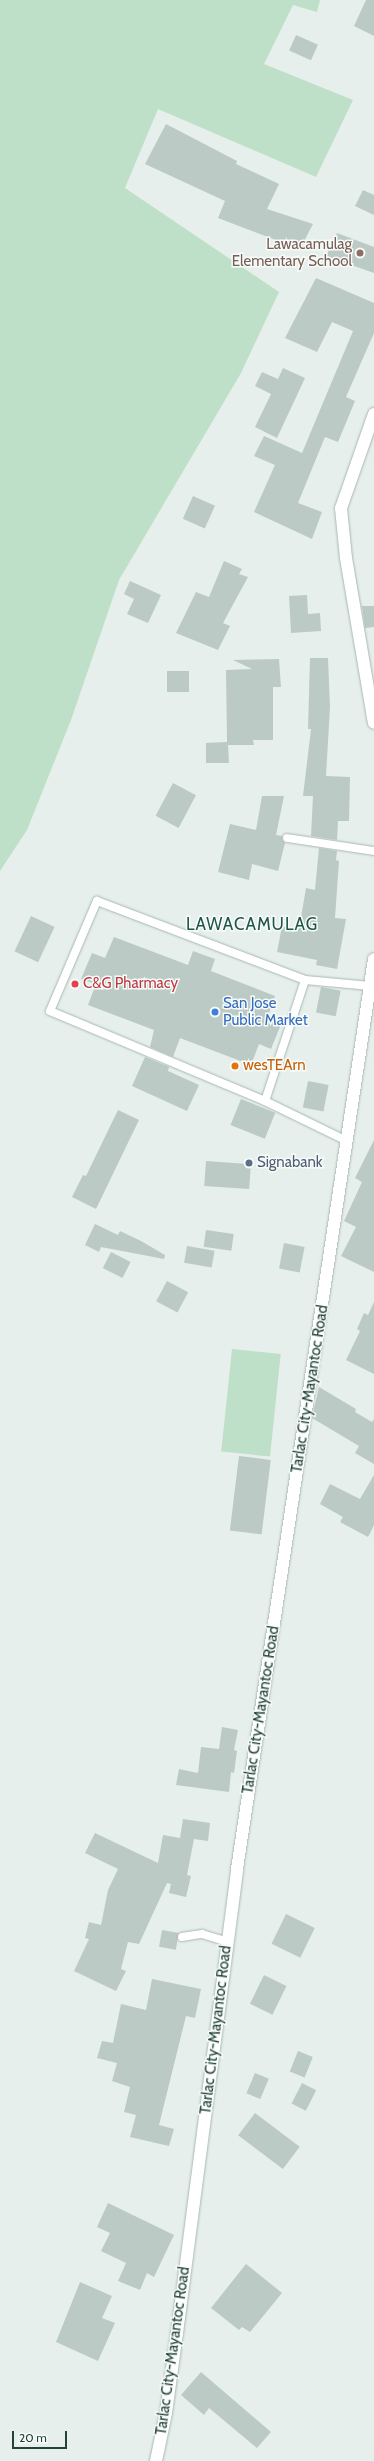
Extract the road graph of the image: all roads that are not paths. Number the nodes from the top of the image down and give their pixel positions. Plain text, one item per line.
1 (374, 414) edge
2 (374, 723) edge
3 (287, 838) dead end
4 (374, 851) edge
5 (374, 959) edge
6 (305, 980) junction
7 (371, 986) junction
8 (265, 1101) junction
9 (347, 1140) junction
10 (182, 1937) dead end
11 (228, 1942) junction
12 (156, 2461) edge

1 - 2 main road
3 - 4 lane
5 - 7 main road, Tarlac City-Mayantoc Road
6 - 7 lane
6 - 8 lane
6 - 8 lane
7 - 9 main road, Tarlac City-Mayantoc Road
8 - 9 lane
9 - 11 main road, Tarlac City-Mayantoc Road
10 - 11 lane
11 - 12 main road, Tarlac City-Mayantoc Road

